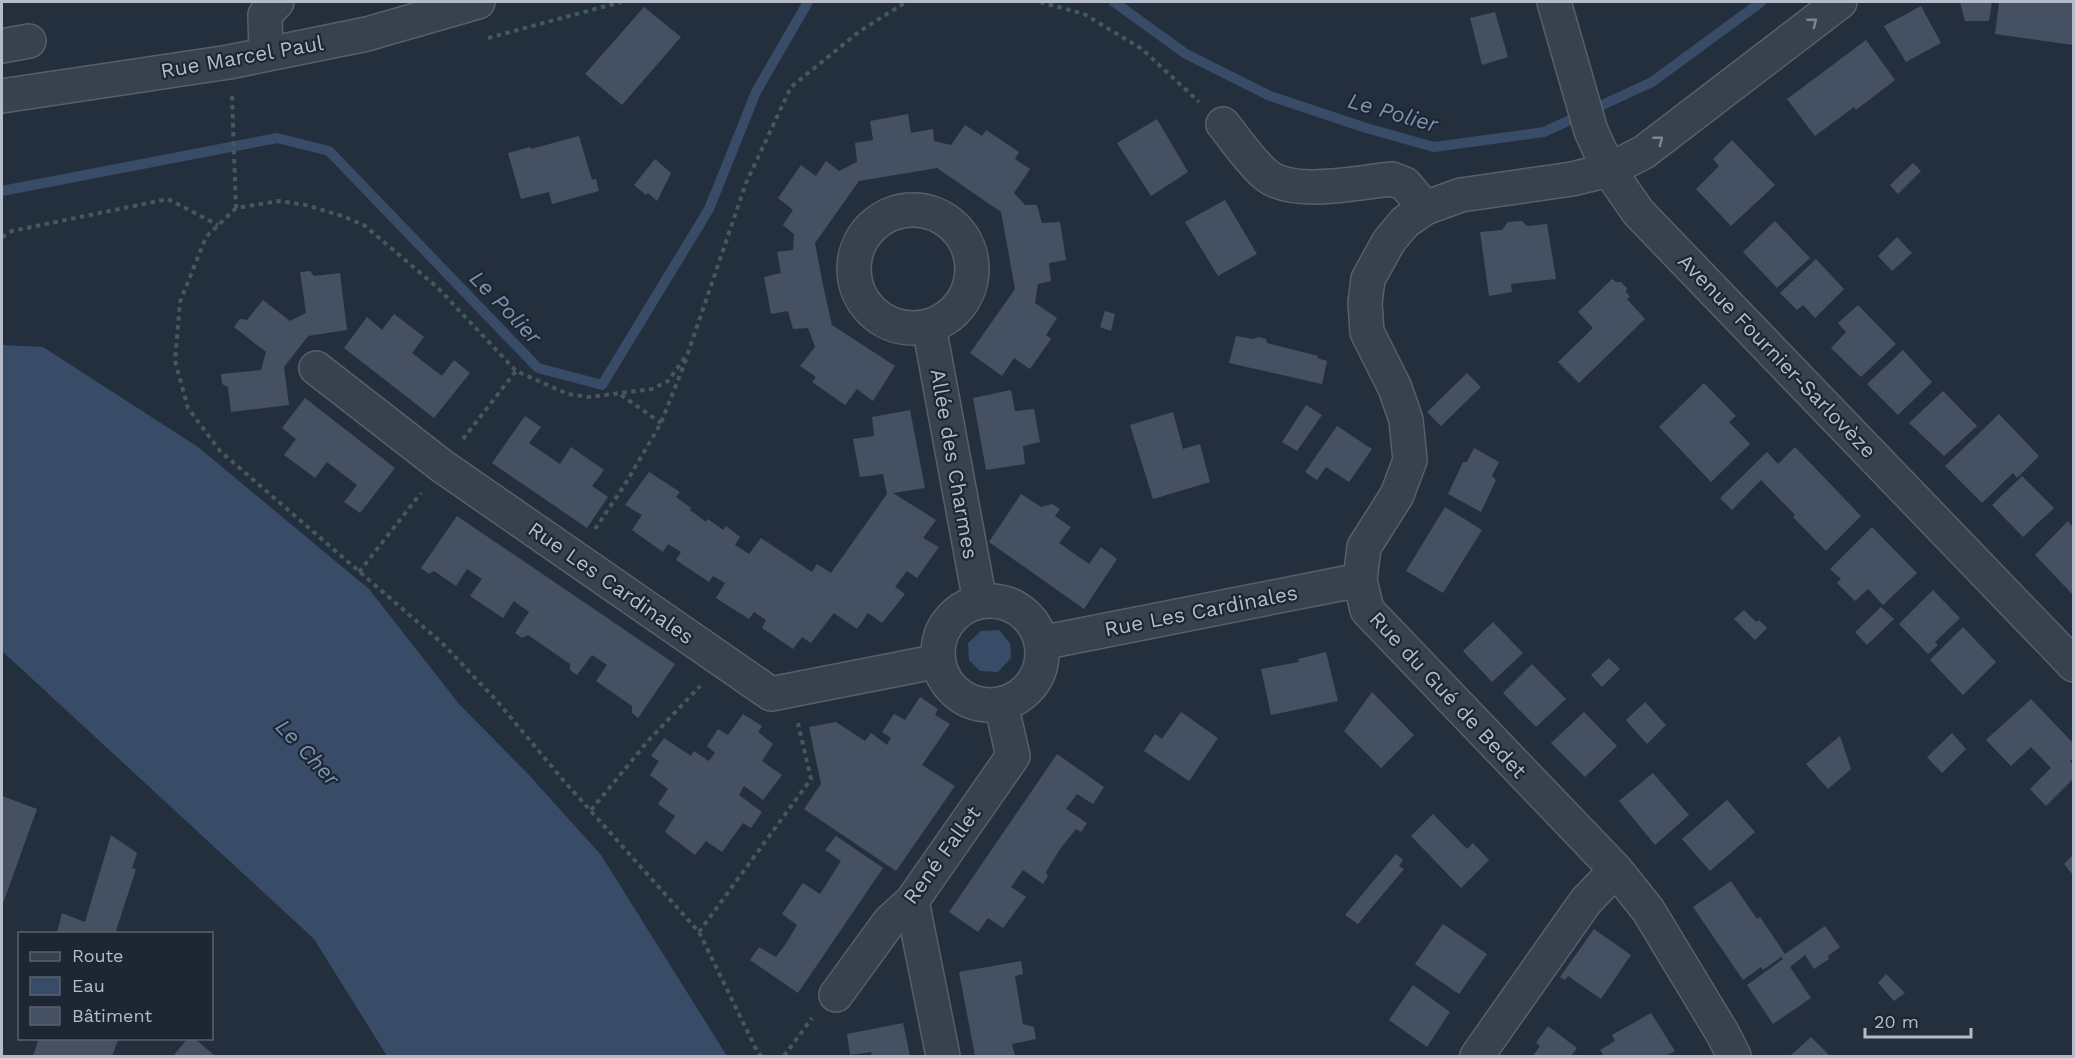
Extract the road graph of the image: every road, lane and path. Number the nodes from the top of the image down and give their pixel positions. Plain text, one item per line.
1 (277, 2) edge
2 (478, 2) edge
3 (906, 2) edge
4 (1040, 2) edge
5 (1554, 2) edge
6 (1840, 2) edge
7 (266, 54) junction
8 (2, 96) edge
9 (232, 96) dead end
10 (1223, 123) joint
11 (1609, 170) junction
12 (236, 208) junction
13 (1425, 208) junction
14 (218, 225) junction
15 (2, 237) edge
16 (929, 326) dead end
17 (688, 353) junction
18 (316, 368) dead end
19 (620, 394) junction
20 (661, 423) junction
21 (575, 558) junction
22 (1360, 580) junction
23 (980, 602) junction
24 (1041, 643) junction
25 (723, 661) junction
26 (939, 662) junction
27 (2073, 665) edge
28 (790, 690) junction
29 (1000, 704) junction
30 (591, 810) junction
31 (1616, 870) junction
32 (912, 901) junction
33 (699, 932) junction
34 (836, 994) joint
35 (761, 1056) edge
36 (784, 1056) edge
37 (943, 1056) edge
38 (1477, 1056) edge
39 (1734, 1056) edge

1 - 7 street
2 - 7 street, Rue Marcel Paul
3 - 17 path
4 - 10 path
5 - 11 street, Avenue Fournier-Sarlovèze
11 -> 6 street, Rue du Gué de Bedet
7 - 8 street, Rue Marcel Paul
9 - 12 path
10 - 13 street
11 - 13 street, Rue du Gué de Bedet
11 - 27 street, Avenue Fournier-Sarlovèze
12 - 14 path
12 - 19 path
13 - 22 street, Rue du Gué de Bedet
14 - 15 path
14 - 30 path
16 - 23 street, Allée des Charmes
17 - 19 path
17 - 20 path
18 - 21 street, Rue Les Cardinales
19 - 20 path
20 - 21 path
21 - 25 street, Rue Les Cardinales
22 - 24 street, Rue Les Cardinales
22 - 31 street, Rue du Gué de Bedet
23 - 24 street
23 - 26 street
24 - 29 street
25 - 28 street, Rue Les Cardinales
25 - 30 path
26 - 28 street, Rue Les Cardinales
26 - 29 street
28 - 33 path
29 - 32 street, René Fallet
30 - 33 path
31 - 38 street
31 - 39 street, Rue du Gué de Bedet
32 - 34 street, René Fallet
32 - 37 street
33 - 35 path
34 - 36 path

